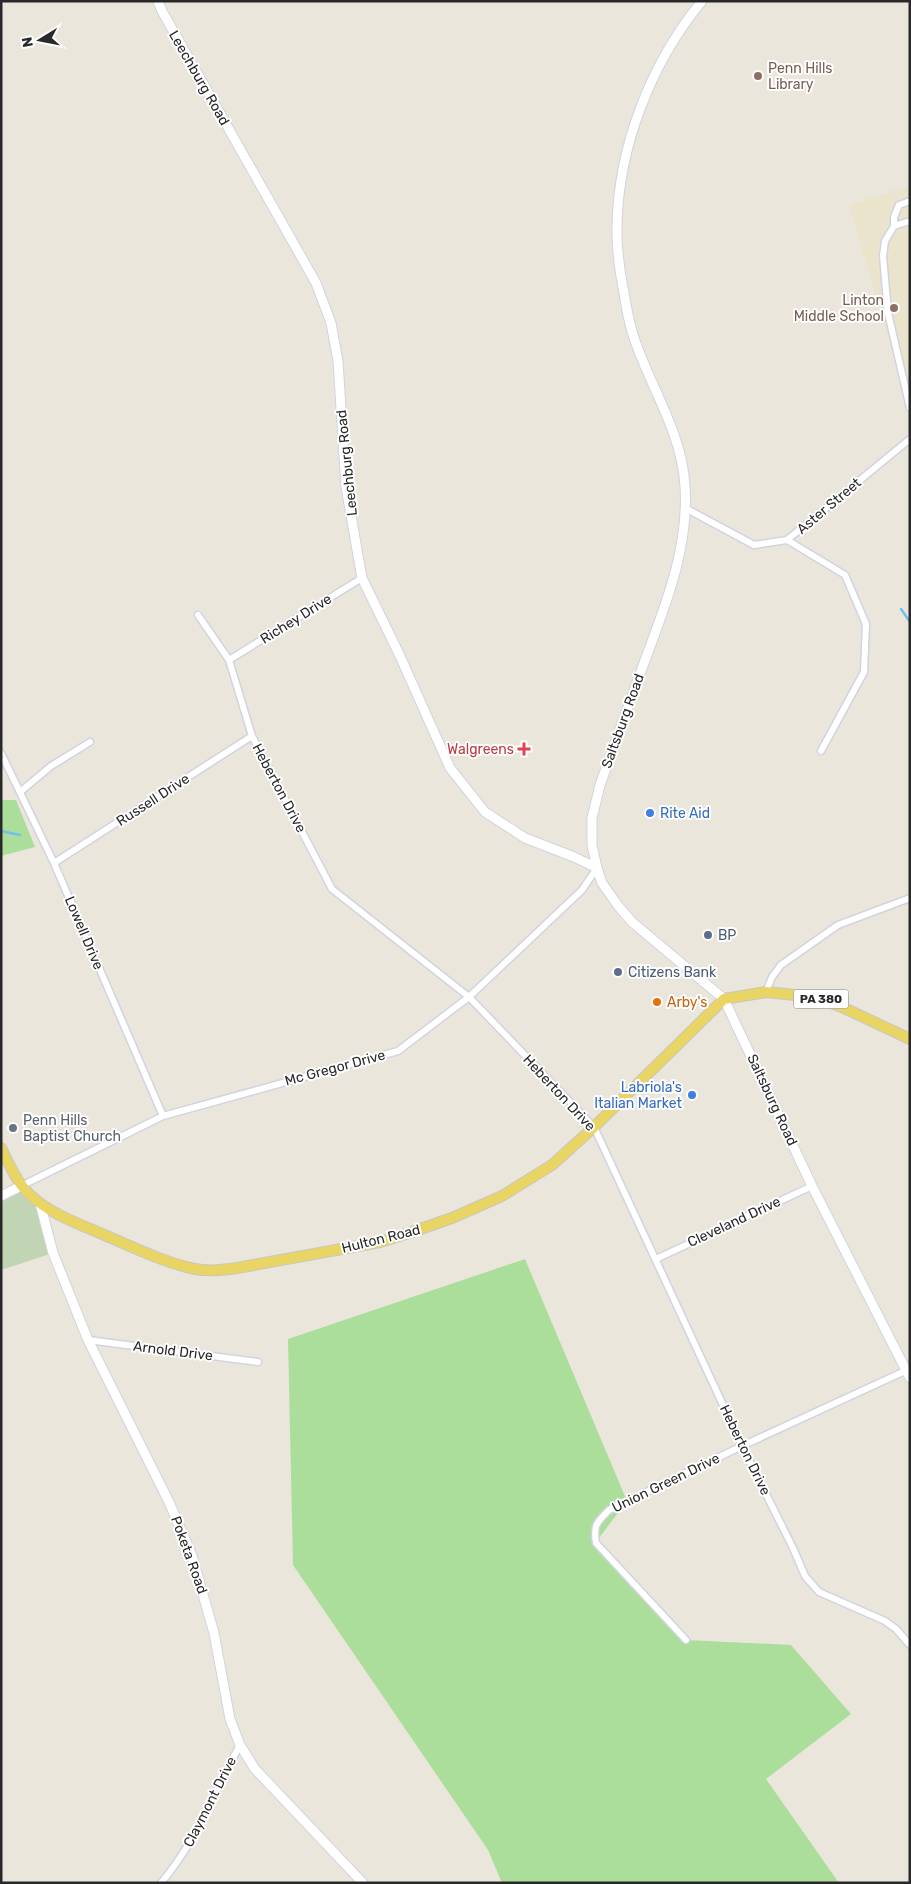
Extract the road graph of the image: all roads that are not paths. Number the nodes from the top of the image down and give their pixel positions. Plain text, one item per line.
1 (158, 1) edge
2 (702, 1) edge
3 (910, 201) edge
4 (910, 221) edge
5 (894, 226) junction
6 (910, 408) edge
7 (910, 439) edge
8 (685, 508) junction
9 (787, 540) junction
10 (362, 578) junction
11 (198, 616) dead end
12 (229, 660) junction
13 (252, 736) junction
14 (90, 742) dead end
15 (821, 751) dead end
16 (1, 752) edge
17 (20, 792) junction
18 (54, 863) junction
19 (597, 868) junction
20 (910, 898) edge
21 (766, 992) junction
22 (469, 997) junction
23 (724, 999) junction
24 (910, 1040) edge
25 (163, 1116) junction
26 (594, 1127) junction
27 (1, 1148) edge
28 (22, 1186) junction
29 (812, 1186) junction
30 (1, 1196) edge
31 (40, 1203) junction
32 (656, 1259) junction
33 (88, 1340) junction
34 (258, 1362) dead end
35 (907, 1375) edge
36 (742, 1446) junction
37 (686, 1640) dead end
38 (910, 1645) edge
39 (240, 1745) junction
40 (161, 1883) edge
41 (363, 1883) edge

1 - 10 street, Leechburg Road
2 - 8 street, Saltsburg Road
3 - 5 street
4 - 5 street
5 - 6 street
7 - 9 street, Aster Street
8 - 9 street, Aster Street
8 - 19 street, Saltsburg Road
9 - 15 street
10 - 12 street, Richey Drive
10 - 19 street, Leechburg Road
11 - 12 street, Heberton Drive
12 - 13 street, Heberton Drive
13 - 18 street, Russell Drive
13 - 22 street, Heberton Drive
14 - 17 street
16 - 17 street, Lowell Drive
17 - 18 street, Lowell Drive
18 - 25 street, Lowell Drive
19 - 22 street, Mc Gregor Drive
19 - 23 street, Saltsburg Road
20 - 21 street
21 - 23 main road, PA 380
21 - 24 main road, PA 380
22 - 25 street, Mc Gregor Drive
22 - 26 street, Heberton Drive
23 - 26 main road, Hulton Road
23 - 29 street, Saltsburg Road
25 - 28 street, Mc Gregor Drive
26 - 31 main road, Hulton Road
26 - 32 street, Heberton Drive
27 - 28 main road, Hulton Road
28 - 30 street
28 - 31 main road, Hulton Road
29 - 32 street, Cleveland Drive
29 - 35 street, Saltsburg Road
31 - 33 street, Poketa Road
32 - 36 street, Heberton Drive
33 - 34 street, Arnold Drive
33 - 39 street, Poketa Road
35 - 36 street, Union Green Drive
36 - 37 street, Union Green Drive
36 - 38 street, Heberton Drive
39 - 40 street, Claymont Drive
39 - 41 street, Poketa Road

